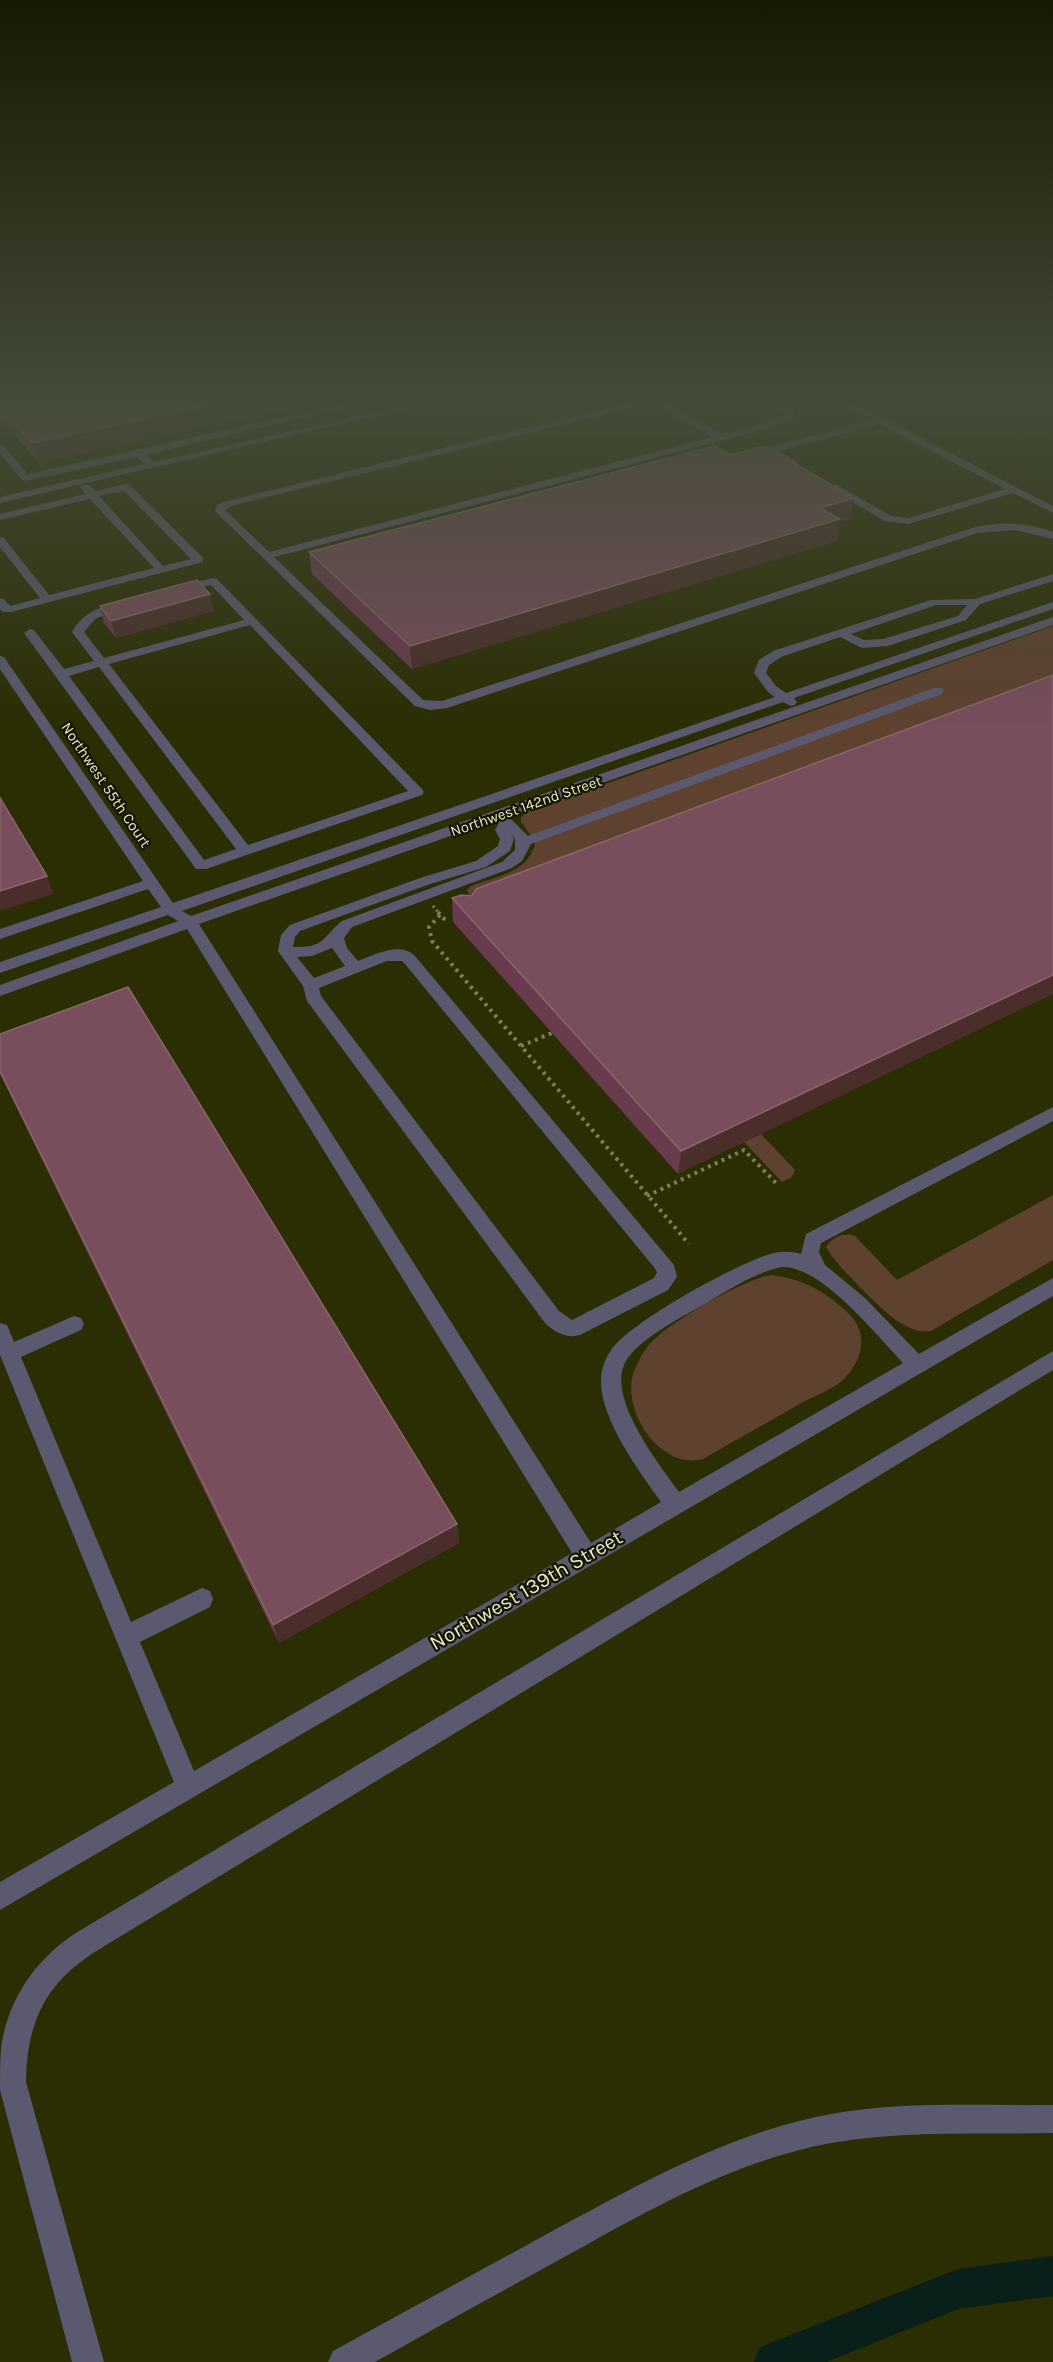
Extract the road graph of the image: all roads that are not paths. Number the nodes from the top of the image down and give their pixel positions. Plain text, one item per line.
1 (41, 507) edge
2 (104, 507) edge
3 (146, 507) edge
4 (220, 507) edge
5 (454, 507) edge
6 (867, 507) edge
7 (955, 507) edge
8 (0, 517) edge
9 (1053, 536) edge
10 (0, 540) edge
11 (266, 556) junction
12 (161, 570) junction
13 (1053, 577) edge
14 (167, 593) edge
15 (47, 600) junction
16 (0, 601) edge
17 (133, 602) edge
18 (976, 602) junction
19 (1053, 605) edge
20 (252, 621) junction
21 (1053, 621) edge
22 (30, 633) dead end
23 (841, 633) junction
24 (0, 660) edge
25 (100, 663) junction
26 (61, 674) junction
27 (938, 691) dead end
28 (784, 697) junction
29 (801, 709) junction
30 (484, 801) junction
31 (399, 814) junction
32 (502, 819) junction
33 (524, 842) junction
34 (245, 851) junction
35 (152, 883) junction
36 (452, 886) junction
37 (457, 901) edge
38 (170, 910) junction
39 (190, 922) junction
40 (0, 934) edge
41 (336, 938) junction
42 (286, 951) junction
43 (0, 968) edge
44 (355, 968) junction
45 (310, 985) junction
46 (0, 991) edge
47 (1053, 1113) edge
48 (813, 1239) junction
49 (774, 1260) junction
50 (817, 1270) junction
51 (1053, 1286) edge
52 (74, 1324) dead end
53 (0, 1331) edge
54 (9, 1353) junction
55 (1053, 1360) edge
56 (917, 1365) junction
57 (675, 1504) junction
58 (586, 1555) junction
59 (202, 1599) dead end
60 (127, 1636) junction
61 (188, 1787) junction
62 (0, 1897) edge
63 (1053, 2120) edge
64 (88, 2362) edge
65 (344, 2362) edge

1 - 8 street
2 - 12 street
3 - 12 street
4 - 11 street
5 - 11 street
6 - 7 street
9 - 11 street
10 - 15 street
12 - 15 street
13 - 18 street
14 - 20 street
15 - 16 street
17 - 25 street
18 - 23 street
18 - 23 street
19 - 28 street, Northwest 142nd Street
20 - 25 street
20 - 31 street
21 - 29 street, Northwest 142nd Street
22 - 26 street
23 - 28 street
24 - 35 street, Northwest 55th Court
25 - 26 street
25 - 34 street
26 - 34 street
27 - 33 street
28 - 29 street
28 - 30 street, Northwest 142nd Street
29 - 32 street, Northwest 142nd Street
30 - 31 street, Northwest 142nd Street
30 - 32 street
31 - 34 street
31 - 38 street, Northwest 142nd Street
32 - 33 street
32 - 39 street, Northwest 142nd Street
32 - 42 street
33 - 36 street
35 - 38 street, Northwest 55th Court
35 - 40 street
36 - 37 street
36 - 41 street
38 - 39 street, Northwest 55th Court
38 - 43 street, Northwest 142nd Street
39 - 46 street, Northwest 142nd Street
39 - 58 street
41 - 42 street
41 - 44 street
42 - 45 street
44 - 45 street
44 - 45 street
47 - 48 street
48 - 49 street
48 - 50 street
49 - 50 street
49 - 57 street
50 - 56 street
51 - 56 street, Northwest 139th Street
52 - 54 street
53 - 54 street
54 - 60 street
55 - 64 street
56 - 57 street, Northwest 139th Street
57 - 58 street, Northwest 139th Street
58 - 61 street, Northwest 139th Street
59 - 60 street
60 - 61 street
61 - 62 street, Northwest 139th Street
63 - 65 street

